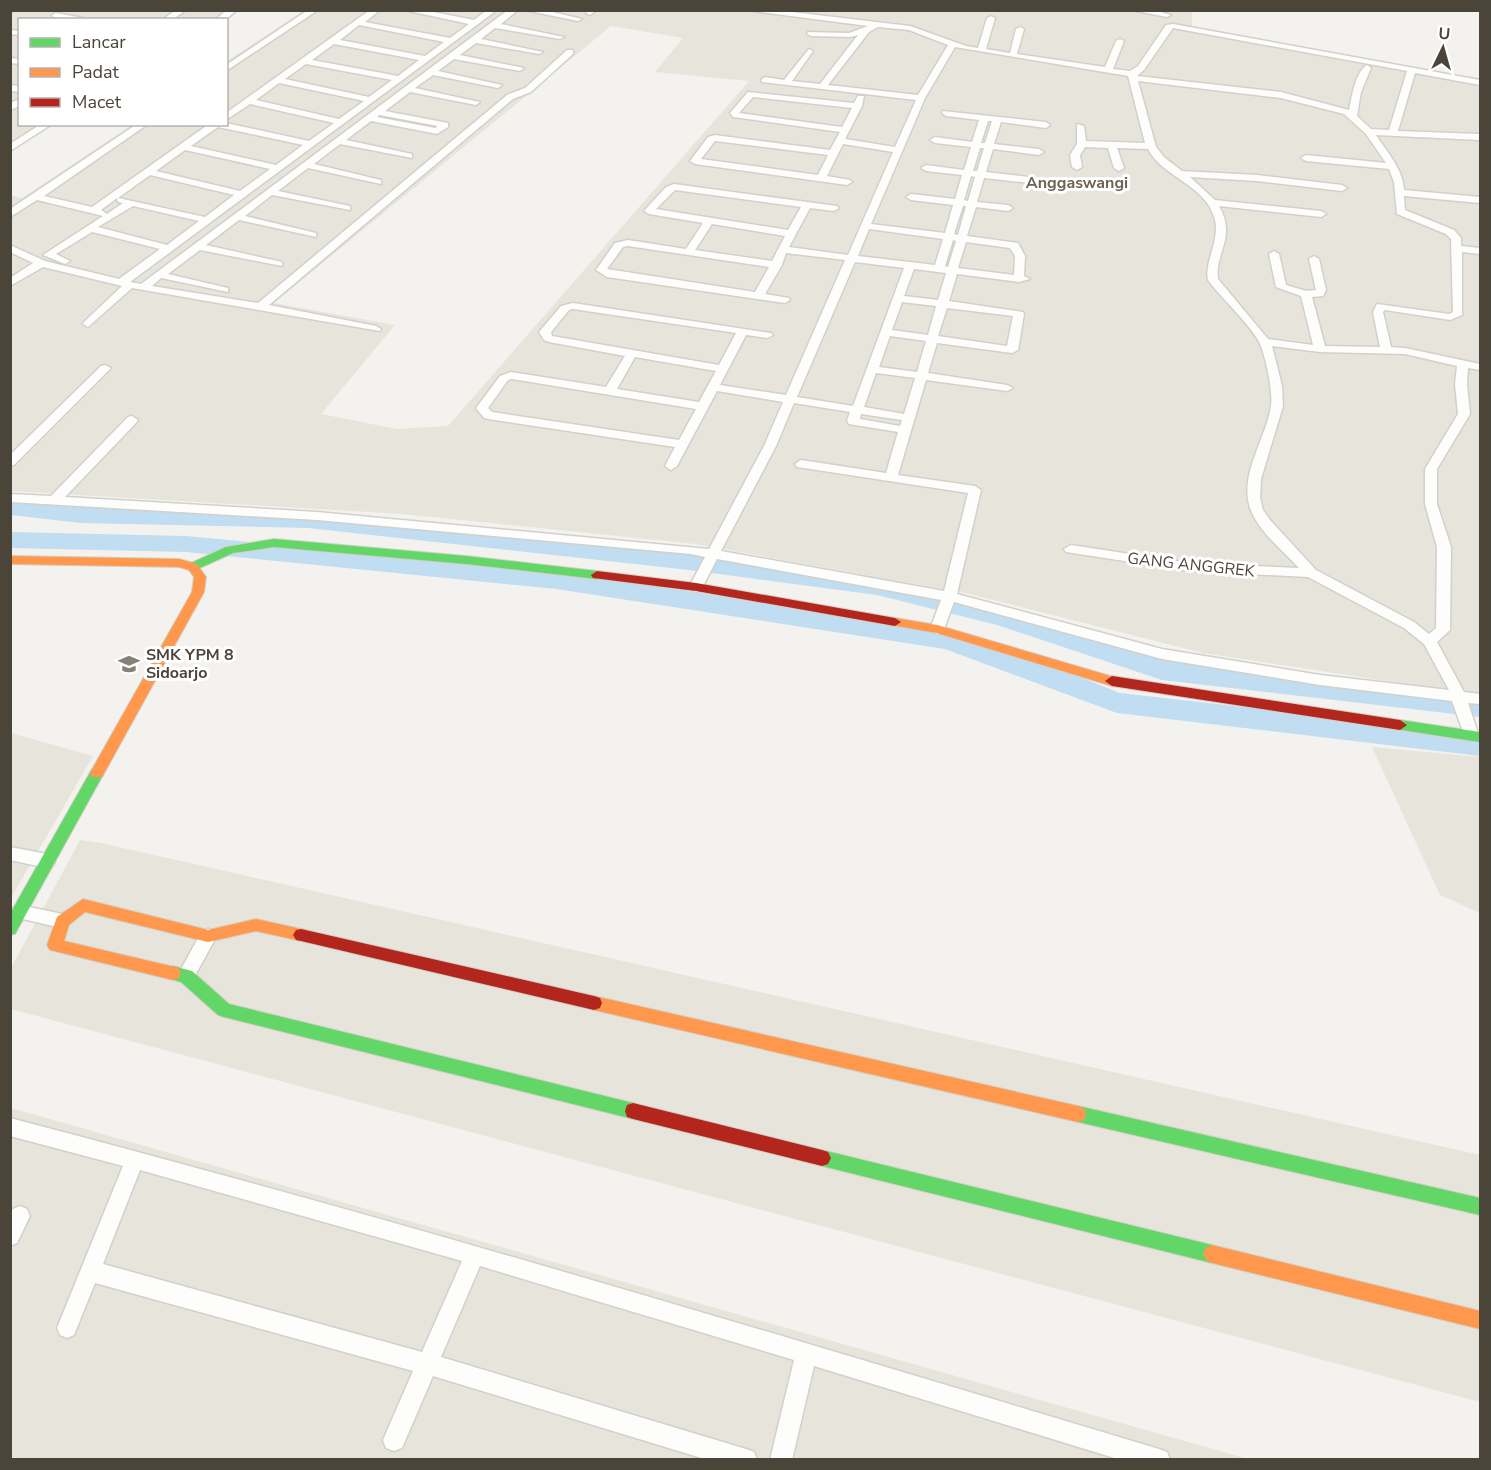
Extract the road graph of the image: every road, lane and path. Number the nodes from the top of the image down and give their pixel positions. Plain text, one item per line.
1 (65, 10) edge
2 (163, 10) edge
3 (314, 10) edge
4 (376, 10) edge
5 (408, 10) edge
6 (493, 10) edge
7 (514, 10) edge
8 (528, 10) edge
9 (749, 10) edge
10 (1135, 10) edge
11 (768, 11) edge
12 (180, 12) edge
13 (1167, 13) edge
14 (52, 17) edge
15 (991, 18) dead end
16 (578, 19) dead end
17 (477, 22) junction
18 (359, 23) junction
19 (877, 24) junction
20 (494, 26) junction
21 (1176, 26) junction
22 (1020, 29) dead end
23 (866, 30) junction
24 (811, 34) dead end
25 (560, 37) dead end
26 (475, 40) junction
27 (333, 41) junction
28 (453, 41) junction
29 (1120, 41) dead end
30 (958, 46) junction
31 (808, 51) dead end
32 (981, 51) junction
33 (539, 52) dead end
34 (570, 52) dead end
35 (1013, 55) junction
36 (454, 56) junction
37 (426, 59) junction
38 (306, 61) junction
39 (228, 68) edge
40 (520, 68) dead end
41 (1367, 68) dead end
42 (1109, 69) junction
43 (1412, 69) junction
44 (432, 72) junction
45 (1132, 76) junction
46 (400, 79) junction
47 (278, 80) junction
48 (765, 80) dead end
49 (1480, 82) edge
50 (786, 83) junction
51 (824, 84) dead end
52 (498, 85) dead end
53 (408, 89) junction
54 (863, 95) dead end
55 (921, 98) junction
56 (372, 100) junction
57 (249, 101) junction
58 (476, 102) dead end
59 (858, 106) junction
60 (378, 112) junction
61 (946, 113) dead end
62 (1353, 115) junction
63 (228, 116) edge
64 (369, 118) junction
65 (984, 118) junction
66 (997, 119) junction
67 (342, 122) junction
68 (1046, 125) dead end
69 (45, 126) edge
70 (141, 126) edge
71 (214, 126) edge
72 (226, 126) edge
73 (1080, 126) dead end
74 (846, 130) junction
75 (1369, 132) junction
76 (777, 133) junction
77 (1393, 133) junction
78 (1480, 137) edge
79 (935, 140) dead end
80 (338, 141) junction
81 (840, 141) junction
82 (310, 144) junction
83 (976, 144) junction
84 (1082, 144) junction
85 (1112, 145) junction
86 (989, 146) junction
87 (1151, 146) junction
88 (184, 147) junction
89 (10, 148) edge
90 (900, 150) junction
91 (1040, 152) dead end
92 (834, 153) junction
93 (409, 156) dead end
94 (1306, 158) dead end
95 (307, 165) junction
96 (1077, 167) dead end
97 (1393, 167) junction
98 (277, 168) junction
99 (926, 168) dead end
100 (1119, 168) dead end
101 (149, 172) junction
102 (968, 173) junction
103 (981, 174) junction
104 (1180, 174) junction
105 (821, 178) junction
106 (1029, 180) dead end
107 (378, 182) dead end
108 (847, 182) dead end
109 (1342, 188) dead end
110 (271, 192) junction
111 (1400, 193) junction
112 (241, 194) junction
113 (37, 197) junction
114 (911, 197) dead end
115 (112, 198) junction
116 (1480, 200) edge
117 (959, 202) junction
118 (130, 203) junction
119 (1214, 203) junction
120 (972, 204) junction
121 (807, 205) junction
122 (347, 208) dead end
123 (834, 208) dead end
124 (1008, 208) dead end
125 (93, 211) junction
126 (10, 214) edge
127 (110, 214) junction
128 (1321, 214) dead end
129 (237, 218) junction
130 (206, 220) junction
131 (708, 222) junction
132 (866, 226) junction
133 (89, 228) junction
134 (792, 234) junction
135 (312, 235) dead end
136 (948, 237) junction
137 (962, 238) junction
138 (198, 246) junction
139 (10, 248) edge
140 (167, 248) junction
141 (1457, 249) junction
142 (785, 250) junction
143 (1480, 251) edge
144 (689, 252) junction
145 (1274, 254) dead end
146 (852, 259) junction
147 (1314, 259) dead end
148 (41, 263) junction
149 (278, 264) dead end
150 (777, 265) junction
151 (910, 266) junction
152 (939, 269) junction
153 (952, 270) junction
154 (160, 275) junction
155 (126, 281) junction
156 (10, 283) edge
157 (142, 288) junction
158 (236, 293) dead end
159 (1306, 294) junction
160 (758, 296) junction
161 (899, 298) junction
162 (785, 300) dead end
163 (943, 304) junction
164 (259, 308) junction
165 (88, 324) dead end
166 (376, 329) dead end
167 (743, 331) junction
168 (886, 332) junction
169 (767, 335) dead end
170 (932, 339) junction
171 (1265, 342) junction
172 (1320, 349) junction
173 (1386, 350) junction
174 (632, 353) junction
175 (1463, 363) junction
176 (1480, 367) edge
177 (105, 368) dead end
178 (722, 369) junction
179 (872, 369) junction
180 (921, 376) junction
181 (712, 387) junction
182 (1007, 388) dead end
183 (610, 390) junction
184 (790, 399) junction
185 (702, 406) junction
186 (857, 410) junction
187 (132, 420) dead end
188 (907, 424) junction
189 (682, 444) junction
190 (10, 462) edge
191 (801, 464) dead end
192 (671, 466) dead end
193 (891, 478) junction
194 (10, 498) edge
195 (54, 501) junction
196 (1071, 549) dead end
197 (711, 556) junction
198 (10, 560) edge
199 (193, 567) junction
200 (1311, 573) junction
201 (699, 582) junction
202 (950, 600) junction
203 (940, 623) junction
204 (1430, 641) junction
205 (1480, 699) edge
206 (1460, 700) junction
207 (1473, 732) edge
208 (10, 853) edge
209 (47, 861) junction
210 (20, 912) junction
211 (62, 921) junction
212 (10, 929) edge
213 (208, 936) junction
214 (186, 976) junction
215 (10, 1127) edge
216 (135, 1159) junction
217 (1480, 1207) edge
218 (20, 1216) dead end
219 (10, 1236) edge
220 (474, 1256) junction
221 (90, 1271) junction
222 (1480, 1320) edge
223 (67, 1328) dead end
224 (806, 1354) junction
225 (428, 1364) junction
226 (394, 1440) dead end
227 (746, 1460) edge
228 (781, 1460) edge
229 (1159, 1460) edge

1 - 14 street
2 - 12 street
3 - 39 street
4 - 18 street
5 - 17 street
6 - 17 street
7 - 20 street
8 - 16 street
9 - 11 street
10 - 13 street
11 - 19 street
13 - 21 street
15 - 32 street
17 - 28 street
18 - 27 street
18 - 28 street
19 - 23 street
19 - 30 street
20 - 25 street
20 - 26 street
21 - 43 street
21 - 45 street
22 - 35 street
23 - 24 street
23 - 51 street
26 - 33 street
26 - 36 street
27 - 37 street
27 - 38 street
28 - 37 street
29 - 42 street
30 - 32 street
30 - 55 street
31 - 50 street
32 - 35 street
34 - 164 street
35 - 42 street
36 - 40 street
36 - 44 street
37 - 46 street
38 - 46 street
38 - 47 street
41 - 62 street
42 - 45 street
43 - 49 street
43 - 77 street
44 - 52 street
44 - 53 street
45 - 62 street
45 - 87 street
46 - 56 street
47 - 56 street
47 - 57 street
48 - 50 street
50 - 55 street
53 - 58 street
53 - 60 street
54 - 59 street
55 - 90 street
56 - 67 street
57 - 63 street
57 - 67 street
59 - 74 street
59 - 76 street
60 - 64 street
60 - 64 street
61 - 65 street
62 - 75 street
64 - 80 street
65 - 66 street
65 - 83 street
66 - 68 street
66 - 86 street
67 - 82 street
69 - 89 street
70 - 113 street
71 - 88 street
72 - 82 street
73 - 84 street
74 - 76 street
74 - 81 street
75 - 77 street
75 - 97 street
76 - 92 street
76 - 105 street
77 - 78 street
79 - 83 street
80 - 93 street
80 - 95 street
81 - 90 street
81 - 92 street
82 - 98 street
83 - 86 street
83 - 102 street
84 - 85 street
84 - 96 street
85 - 87 street
85 - 100 street
86 - 91 street
86 - 103 street
87 - 104 street
88 - 98 street
88 - 101 street
90 - 132 street
92 - 105 street
94 - 97 street
95 - 107 street
95 - 110 street
97 - 111 street
98 - 112 street
99 - 102 street
101 - 112 street
101 - 115 street
102 - 103 street
102 - 117 street
103 - 106 street
103 - 120 street
104 - 109 street
104 - 119 street
105 - 108 street
110 - 122 street
110 - 129 street
111 - 116 street
111 - 141 street
112 - 130 street
113 - 125 street
113 - 126 street
114 - 117 street
115 - 118 street
115 - 125 street
117 - 120 street
117 - 136 street
118 - 127 street
118 - 130 street
119 - 128 street
119 - 171 street
120 - 124 street
120 - 137 street
121 - 123 street
121 - 131 street
121 - 134 street
125 - 127 street
127 - 133 street
129 - 135 street
129 - 138 street
130 - 140 street
131 - 134 street
131 - 144 street
132 - 136 street
132 - 146 street
133 - 140 street
133 - 155 street
134 - 142 street
136 - 137 street
136 - 152 street
137 - 153 street
137 - 153 street
138 - 149 street
138 - 154 street
139 - 148 street
140 - 155 street
141 - 143 street
141 - 173 street
142 - 146 street
142 - 150 street
144 - 150 street
144 - 160 street
145 - 159 street
146 - 151 street
146 - 184 street
147 - 159 street
148 - 155 street
148 - 156 street
150 - 160 street
151 - 152 street
151 - 161 street
152 - 153 street
153 - 163 street
154 - 157 street
154 - 158 street
155 - 157 street
155 - 165 street
157 - 164 street
159 - 172 street
160 - 162 street
161 - 163 street
161 - 168 street
163 - 170 street
163 - 170 street
164 - 166 street
167 - 169 street
167 - 174 street
167 - 178 street
168 - 170 street
168 - 179 street
170 - 180 street
171 - 172 street
171 - 200 street
172 - 173 street
173 - 175 street
174 - 178 street
174 - 183 street
175 - 176 street
175 - 204 street
177 - 190 street
178 - 181 street
179 - 180 street
179 - 186 street
180 - 182 street
180 - 188 street
181 - 184 street
181 - 185 street
183 - 185 street
183 - 189 street
184 - 186 street
184 - 197 street
185 - 189 street
186 - 188 street
187 - 195 street
188 - 193 street
189 - 192 street
191 - 193 street
193 - 202 street
194 - 195 street
195 - 197 street
196 - 200 street, GANG ANGGREK
197 - 201 street
197 - 202 street
198 - 199 street
199 - 201 street
199 - 209 street
200 - 204 street
201 - 203 street
202 - 203 street
202 - 206 street
203 - 207 street
204 - 206 street
205 - 206 street
206 - 207 street
208 - 209 street
209 - 210 street
210 - 211 street
210 - 212 street
211 - 213 street
211 - 214 street
213 - 214 street
213 - 217 street
214 - 222 street
215 - 216 street
216 - 220 street
216 - 221 street
218 - 219 street
220 - 224 street
220 - 225 street
221 - 223 street
221 - 225 street
224 - 228 street
224 - 229 street
225 - 226 street
225 - 227 street

